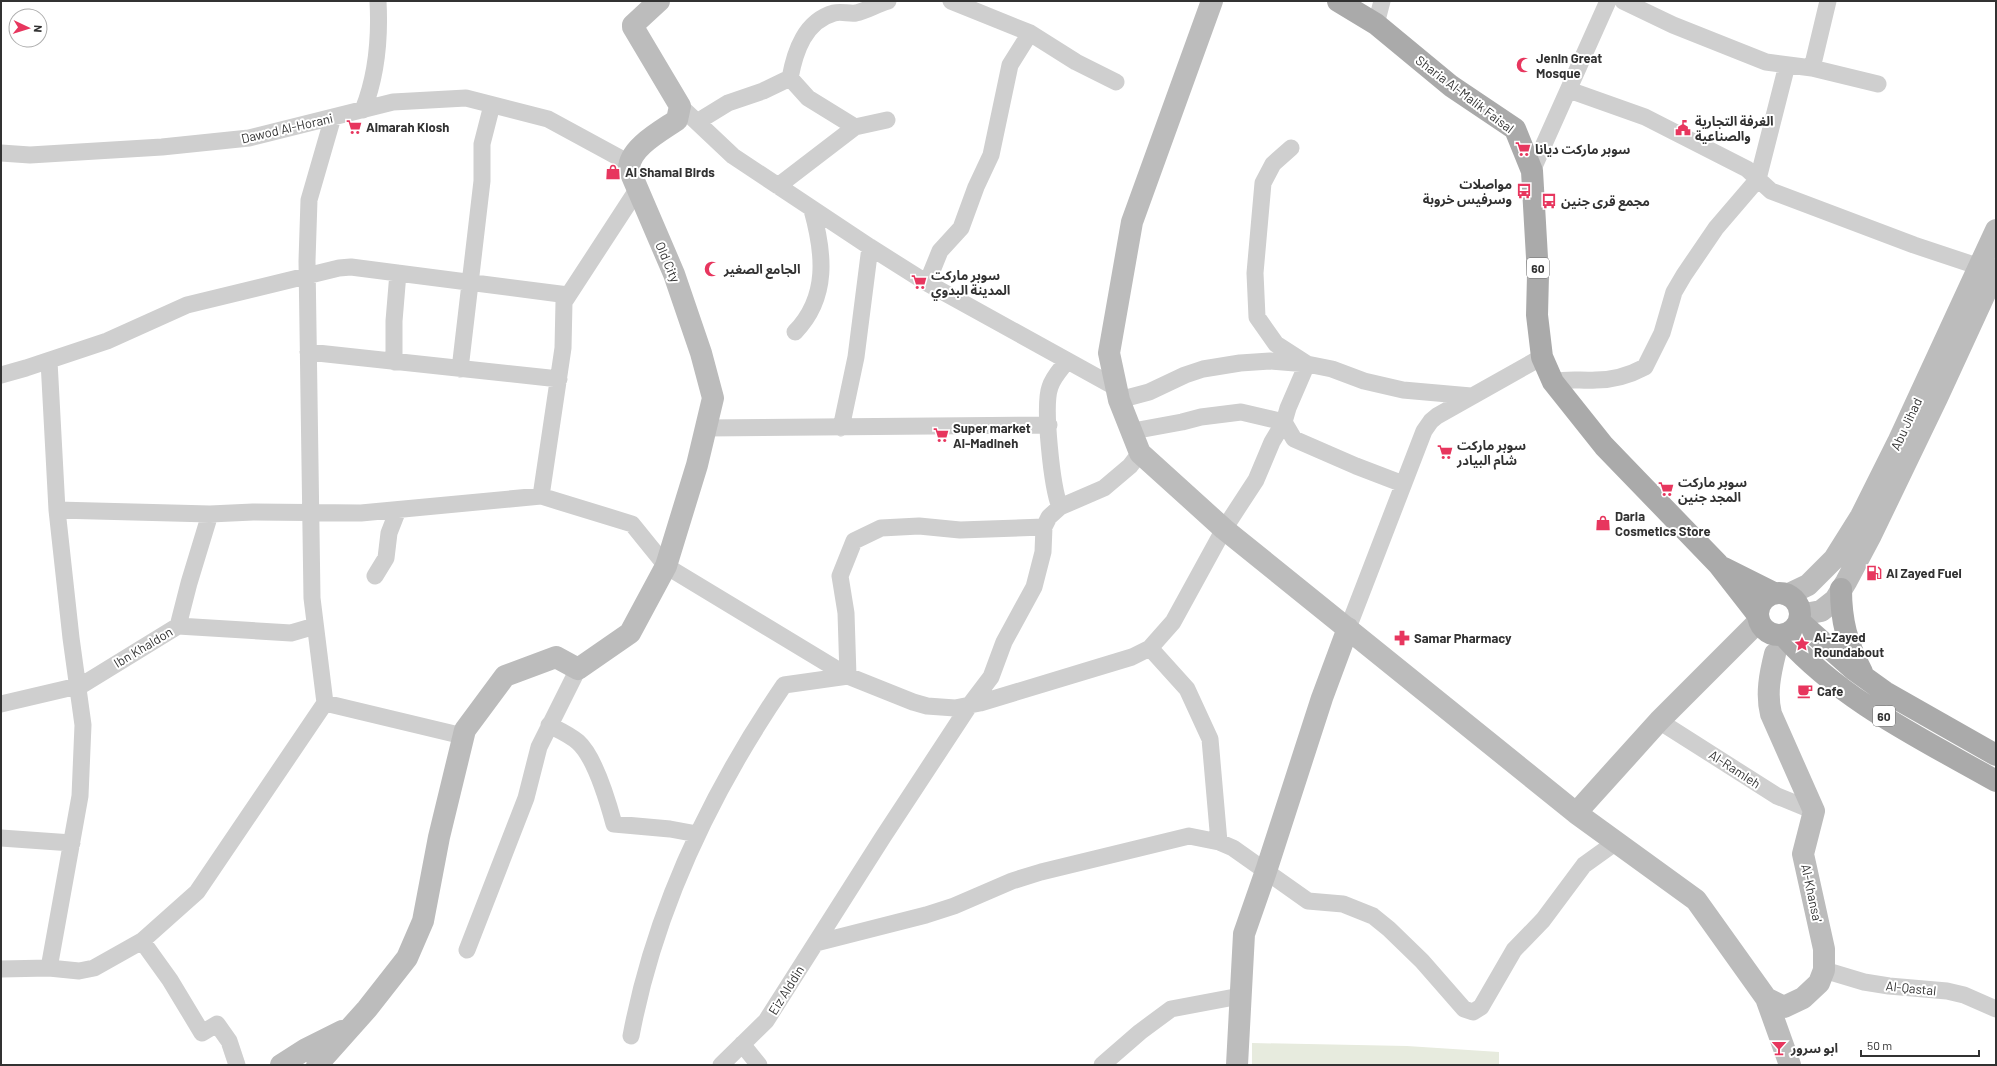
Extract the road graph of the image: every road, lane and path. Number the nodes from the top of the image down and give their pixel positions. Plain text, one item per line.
1 (378, 1) edge
2 (659, 1) edge
3 (888, 1) edge
4 (951, 1) edge
5 (1212, 1) edge
6 (1338, 1) edge
7 (1382, 1) edge
8 (1608, 1) edge
9 (1623, 1) edge
10 (1828, 1) edge
11 (1376, 24) junction
12 (1030, 33) junction
13 (1787, 65) junction
14 (1812, 68) junction
15 (790, 78) junction
16 (1116, 82) dead end
17 (1878, 84) dead end
18 (1568, 90) junction
19 (492, 105) junction
20 (680, 106) junction
21 (363, 110) junction
22 (333, 117) junction
23 (887, 120) dead end
24 (697, 122) junction
25 (855, 127) junction
26 (1291, 148) dead end
27 (1, 153) edge
28 (629, 164) junction
29 (1532, 171) junction
30 (1758, 179) junction
31 (778, 186) junction
32 (637, 190) junction
33 (812, 210) junction
34 (1996, 230) edge
35 (870, 247) junction
36 (1990, 269) edge
37 (398, 273) junction
38 (307, 276) junction
39 (470, 282) junction
40 (927, 283) junction
41 (568, 295) junction
42 (796, 332) dead end
43 (308, 352) junction
44 (1542, 357) junction
45 (49, 361) junction
46 (1067, 361) junction
47 (394, 362) junction
48 (1307, 364) junction
49 (460, 369) junction
50 (1, 375) edge
51 (559, 379) junction
52 (1553, 382) junction
53 (1117, 393) junction
54 (1471, 396) junction
55 (1284, 422) junction
56 (1049, 425) junction
57 (706, 428) junction
58 (841, 428) junction
59 (1133, 431) junction
60 (1140, 453) junction
61 (1403, 484) junction
62 (541, 496) junction
63 (1060, 507) junction
64 (57, 510) junction
65 (398, 510) junction
66 (311, 513) junction
67 (210, 514) junction
68 (1044, 527) junction
69 (1224, 529) junction
70 (1718, 564) junction
71 (666, 566) junction
72 (375, 576) dead end
73 (1841, 589) junction
74 (1781, 594) junction
75 (1758, 618) junction
76 (178, 626) junction
77 (315, 626) junction
78 (1348, 628) junction
79 (1789, 631) junction
80 (1150, 648) junction
81 (578, 669) junction
82 (848, 676) junction
83 (1865, 678) junction
84 (78, 686) junction
85 (325, 703) junction
86 (1, 704) edge
87 (969, 706) junction
88 (1659, 721) junction
89 (549, 724) junction
90 (462, 736) junction
91 (1996, 755) edge
92 (1996, 781) edge
93 (1814, 811) junction
94 (1576, 813) junction
95 (697, 834) junction
96 (1, 838) edge
97 (1219, 842) junction
98 (1616, 842) junction
99 (72, 843) junction
100 (1266, 871) junction
101 (142, 941) junction
102 (816, 943) junction
103 (467, 950) dead end
104 (49, 968) junction
105 (1, 969) edge
106 (1824, 970) junction
107 (1240, 996) junction
108 (1766, 998) junction
109 (1996, 1010) edge
110 (351, 1028) junction
111 (631, 1036) dead end
112 (742, 1044) junction
113 (237, 1065) edge
114 (281, 1065) edge
115 (317, 1065) edge
116 (721, 1065) edge
117 (759, 1065) edge
118 (1102, 1065) edge
119 (1236, 1065) edge
120 (1790, 1065) edge

1 - 21 street
2 - 20 street
3 - 15 street
4 - 12 street
5 - 53 street
6 - 11 main road, Sharia Al-Malik Faisal / 60
7 - 11 street
8 - 18 street
9 - 13 street
10 - 14 street
11 - 29 main road, Sharia Al-Malik Faisal / 60
12 - 16 street
12 - 40 street
13 - 14 street
13 - 30 street
14 - 17 street
15 - 24 street
15 - 25 street
18 - 29 street
18 - 30 street
19 - 21 street, Dawod Al-Horani
19 - 28 street, Dawod Al-Horani
19 - 39 street
20 - 24 street
20 - 28 street
21 - 22 street, Dawod Al-Horani
22 - 27 street, Dawod Al-Horani
22 - 38 street
23 - 25 street
24 - 31 street
25 - 31 street
26 - 48 street
28 - 32 street, Old City
29 - 44 main road, Sharia Al-Malik Faisal / 60
30 - 36 street
30 - 52 street
31 - 33 street
32 - 41 street
32 - 57 street, Old City
33 - 35 street
33 - 42 street
34 - 36 street, Abu Jihad
35 - 40 street
35 - 58 street
36 - 73 street, Abu Jihad
36 - 74 street, Abu Jihad
37 - 38 street
37 - 39 street
37 - 47 street
38 - 43 street
38 - 45 street
39 - 41 street
39 - 49 street
40 - 46 street
41 - 51 street
43 - 47 street
43 - 66 street
44 - 52 main road, Sharia Al-Malik Faisal / 60
44 - 54 street
45 - 50 street
45 - 64 street
46 - 53 street
46 - 56 street
47 - 49 street
48 - 53 street
48 - 54 street
48 - 55 street
49 - 51 street
51 - 62 street
52 - 70 main road, Sharia Al-Malik Faisal / 60
53 - 59 street
54 - 61 street
55 - 59 street
55 - 61 street
55 - 69 street
56 - 58 street
56 - 63 street
57 - 58 street
57 - 71 street, Old City
59 - 60 street
60 - 63 street
60 - 69 street
61 - 78 street
62 - 65 street
62 - 71 street
63 - 68 street
64 - 67 street
64 - 84 street
65 - 66 street
65 - 72 street
66 - 67 street
66 - 77 street
67 - 76 street
68 - 82 street
68 - 87 street, Eiz Alddin
69 - 78 street
69 - 80 street
70 - 74 main road, 60
70 - 75 main road, 60
71 - 81 street, Old City
71 - 82 street
73 - 79 street, Abu Jihad
73 - 83 main road
74 - 75 main road
74 - 79 main road, 60
75 - 79 main road, 60
75 - 88 street
76 - 77 street, Ibn Khaldon
76 - 84 street, Ibn Khaldon
77 - 85 street
78 - 94 street
78 - 100 street
79 - 83 main road, 60
79 - 92 main road, 60
79 - 93 street
80 - 87 street
80 - 97 street
81 - 89 street
81 - 90 street
82 - 87 street
82 - 95 street
83 - 91 main road, 60
84 - 86 street, Ibn Khaldon
84 - 99 street
85 - 90 street
85 - 101 street
87 - 102 street, Eiz Alddin
88 - 93 street, Al-Ramleh
88 - 94 street
89 - 95 street
89 - 103 street
90 - 110 street
93 - 106 street, Al-Khansa'
94 - 98 street
95 - 111 street
96 - 99 street
97 - 100 street
97 - 102 street
98 - 100 street
98 - 108 street
99 - 104 street
100 - 107 street
101 - 104 street
101 - 113 street
102 - 112 street, Eiz Alddin
104 - 105 street
106 - 108 street, Al-Khansa'
106 - 109 street, Al-Qastal
107 - 118 street
107 - 119 street
108 - 120 street
110 - 114 street
110 - 115 street
112 - 116 street, Eiz Alddin
112 - 117 street

